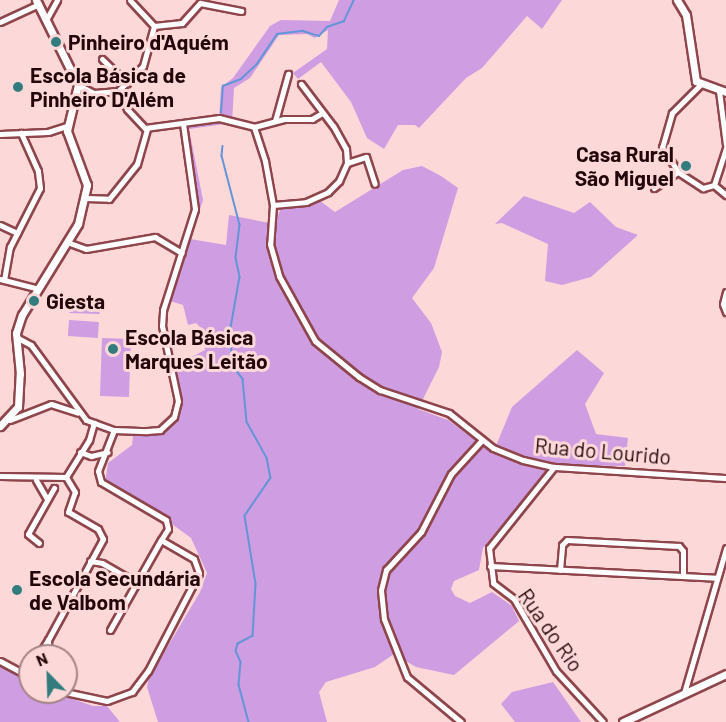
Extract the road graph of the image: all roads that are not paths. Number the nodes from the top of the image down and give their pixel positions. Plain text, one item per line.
1 (57, 0) edge
2 (130, 0) edge
3 (677, 0) edge
4 (38, 2) edge
5 (241, 11) dead end
6 (46, 20) junction
7 (0, 22) edge
8 (154, 26) junction
9 (102, 59) dead end
10 (288, 74) dead end
11 (127, 83) junction
12 (301, 84) dead end
13 (78, 85) junction
14 (700, 85) junction
15 (118, 91) junction
16 (723, 92) edge
17 (322, 113) junction
18 (275, 121) junction
19 (183, 124) junction
20 (67, 126) junction
21 (254, 127) junction
22 (147, 128) junction
23 (21, 133) junction
24 (0, 134) edge
25 (726, 146) edge
26 (347, 163) junction
27 (678, 172) junction
28 (375, 184) dead end
29 (714, 186) junction
30 (654, 188) dead end
31 (726, 195) edge
32 (86, 198) junction
33 (273, 205) junction
34 (0, 225) edge
35 (17, 233) junction
36 (67, 242) junction
37 (182, 253) junction
38 (2, 279) edge
39 (39, 289) junction
40 (726, 292) edge
41 (726, 312) edge
42 (16, 337) junction
43 (78, 413) junction
44 (10, 420) junction
45 (94, 423) junction
46 (0, 426) edge
47 (114, 430) junction
48 (482, 440) junction
49 (108, 452) junction
50 (80, 453) junction
51 (554, 467) junction
52 (0, 476) edge
53 (66, 477) junction
54 (726, 478) edge
55 (36, 480) junction
56 (54, 488) dead end
57 (47, 499) junction
58 (161, 540) junction
59 (39, 543) dead end
60 (726, 548) edge
61 (90, 561) junction
62 (490, 566) junction
63 (560, 570) junction
64 (682, 576) junction
65 (716, 578) junction
66 (137, 583) junction
67 (110, 630) dead end
68 (48, 640) junction
69 (46, 644) edge
70 (48, 644) edge
71 (0, 661) edge
72 (18, 671) edge
73 (726, 674) edge
74 (684, 693) junction
75 (78, 695) edge
76 (461, 722) edge
77 (603, 722) edge
78 (623, 722) edge

1 - 6 street
2 - 8 street
3 - 14 street
4 - 6 street
4 - 7 street
5 - 8 street
6 - 13 street
8 - 11 street
9 - 11 street
10 - 18 street
11 - 15 street
12 - 17 street
13 - 15 street
13 - 20 street
14 - 16 street
14 - 27 street
15 - 22 street
16 - 25 street
17 - 18 street
17 - 26 street
18 - 21 street
19 - 21 street
19 - 22 street
19 - 37 street
20 - 23 street
20 - 32 street
21 - 33 street, Rua do Lourido
22 - 32 street
23 - 24 street
23 - 35 street
25 - 29 street
26 - 28 street
26 - 33 street
27 - 29 street
27 - 30 street
29 - 31 street
32 - 36 street
33 - 48 street, Rua do Lourido
34 - 35 street
35 - 38 street
36 - 37 street
36 - 39 street
37 - 47 street
38 - 39 street
39 - 42 street
40 - 41 street
42 - 43 street
42 - 44 street
43 - 44 street
43 - 45 street
44 - 46 street
45 - 47 street
45 - 50 street
47 - 49 street
48 - 51 street, Rua do Lourido
48 - 76 street
49 - 50 street
49 - 58 street
50 - 53 street
51 - 54 street, Rua do Lourido
51 - 62 street
52 - 55 street
53 - 55 street
53 - 61 street
55 - 57 street
56 - 57 street
57 - 59 street
58 - 66 street
58 - 75 street
60 - 65 street
61 - 66 street
61 - 68 street
62 - 63 street
62 - 77 street, Rua do Rio
63 - 64 street
63 - 64 street
64 - 65 street
65 - 74 street
66 - 67 street
68 - 69 street
68 - 70 street
71 - 72 street
73 - 74 street
74 - 78 street

